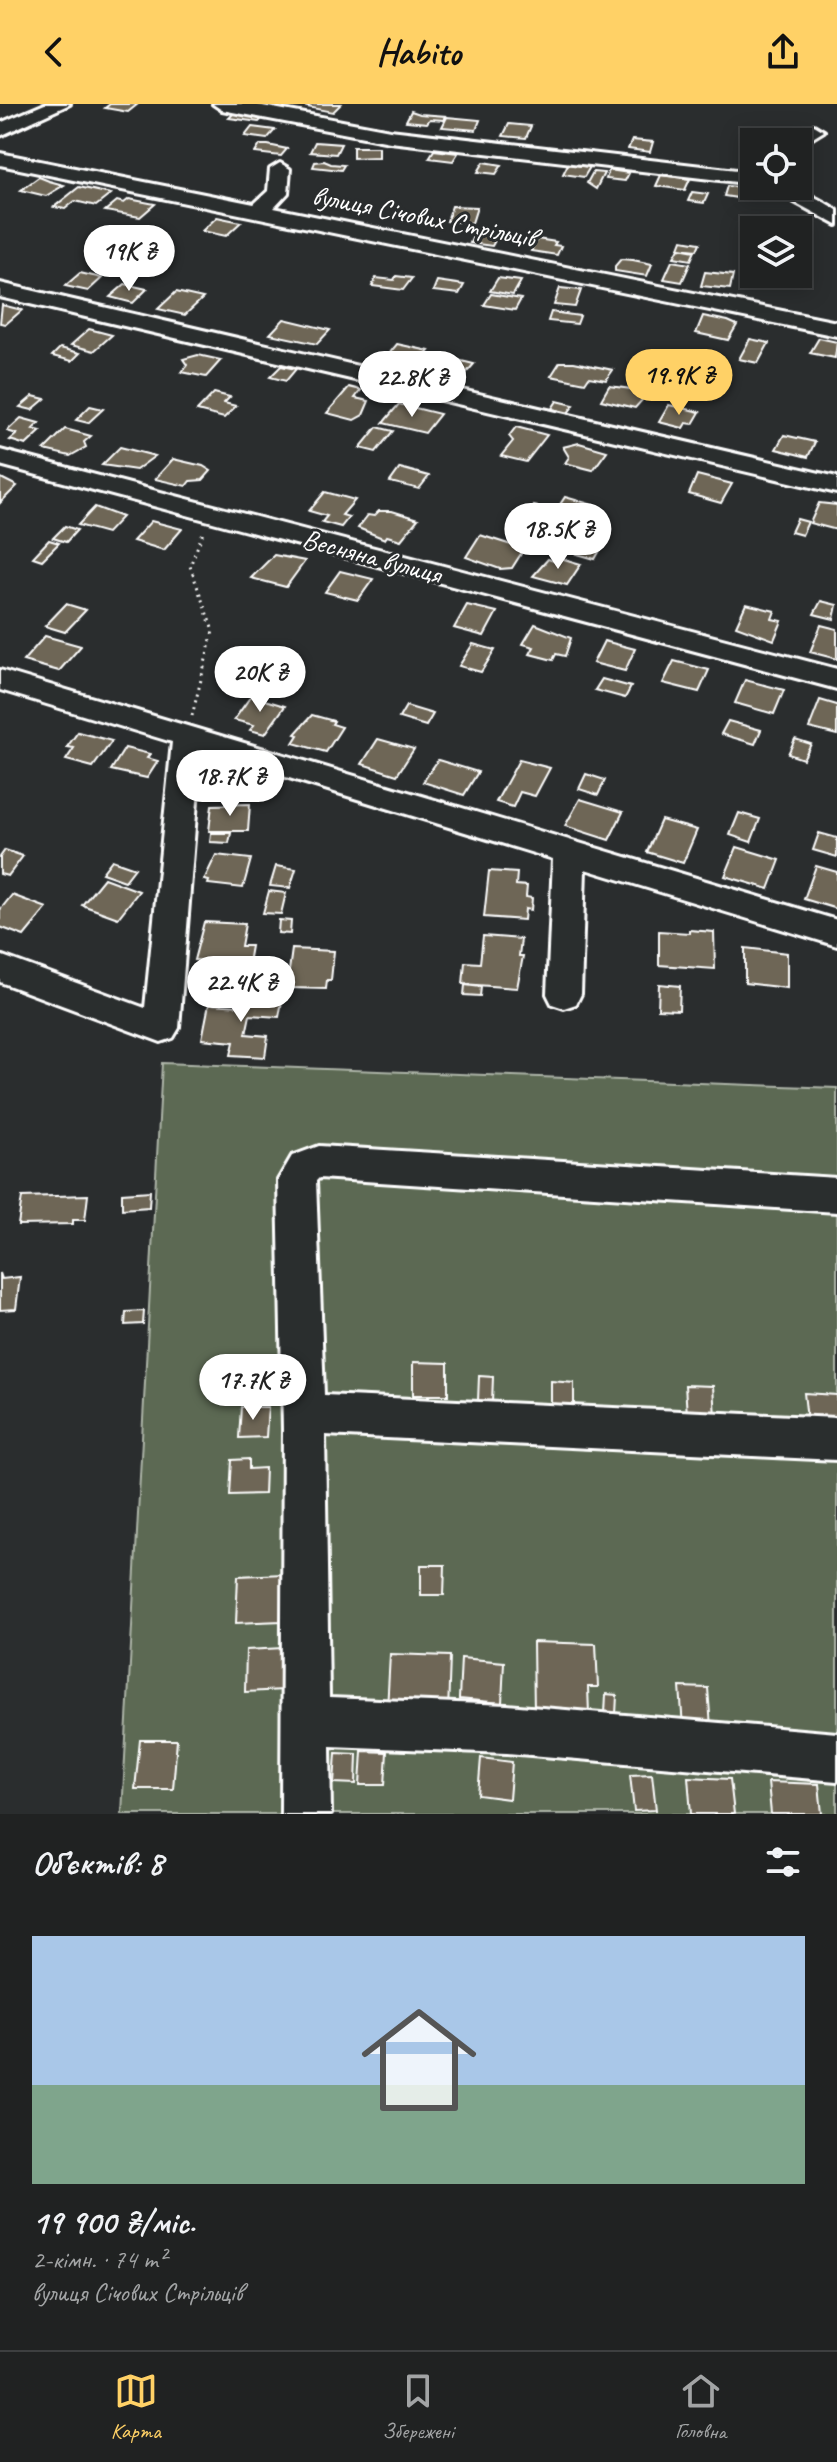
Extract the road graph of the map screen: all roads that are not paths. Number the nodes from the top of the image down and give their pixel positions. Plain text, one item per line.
1 (61, 104) edge
2 (222, 104) edge
3 (306, 118) junction
4 (0, 130) edge
5 (294, 142) dead end
6 (0, 159) edge
7 (280, 169) dead end
8 (740, 176) edge
9 (807, 200) edge
10 (259, 211) junction
11 (837, 219) edge
12 (0, 290) edge
13 (837, 329) edge
14 (0, 457) edge
15 (837, 485) edge
16 (837, 679) edge
17 (0, 680) edge
18 (187, 738) junction
19 (569, 853) junction
20 (837, 933) edge
21 (0, 968) edge
22 (564, 994) dead end
23 (837, 1195) edge
24 (304, 1414) junction
25 (837, 1439) edge
26 (305, 1721) junction
27 (837, 1757) edge
28 (306, 1814) edge

1 - 4 street
2 - 3 street
3 - 5 street
3 - 8 street
6 - 10 street, вулиця Січових Стрільців
7 - 10 street
9 - 11 street
10 - 13 street, вулиця Січових Стрільців
12 - 15 street
14 - 16 street, Весняна вулиця
17 - 18 street
18 - 19 street
18 - 21 street
19 - 20 street
19 - 22 street
23 - 24 street
24 - 25 street
24 - 26 street
26 - 27 street
26 - 28 street

